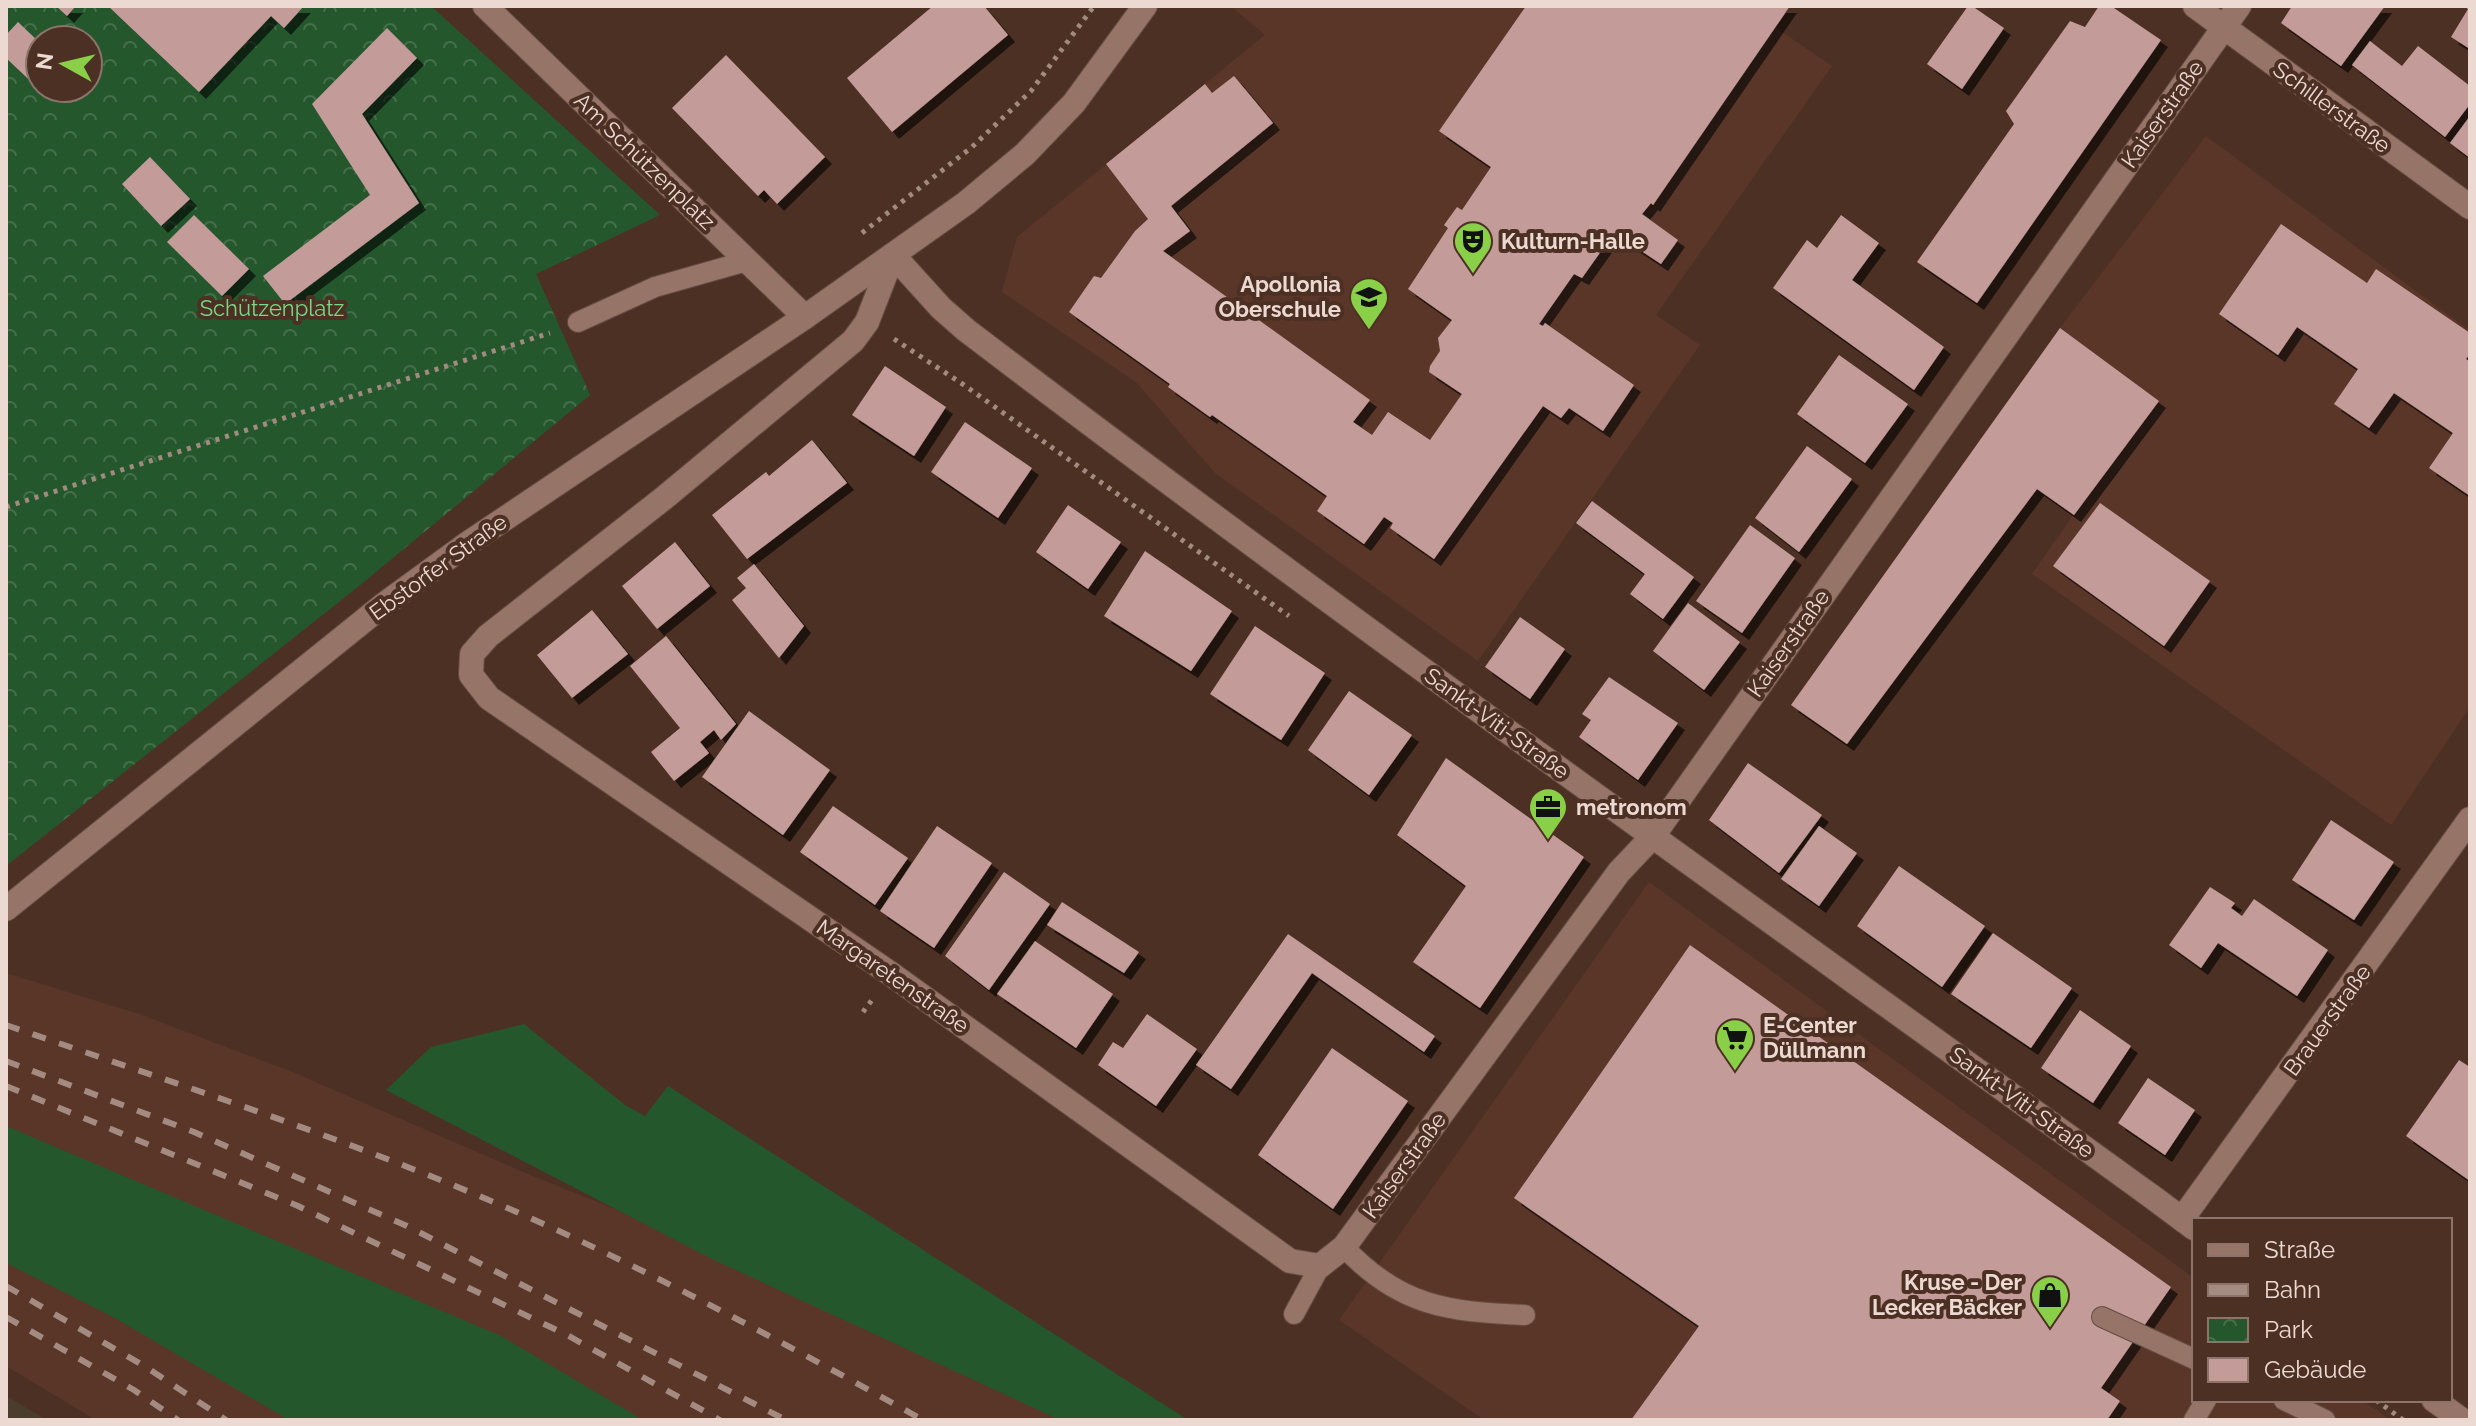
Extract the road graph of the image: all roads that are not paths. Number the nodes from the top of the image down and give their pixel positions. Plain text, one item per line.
1 (485, 6) edge
2 (1145, 6) edge
3 (2195, 6) edge
4 (2239, 6) edge
5 (2223, 28) junction
6 (2470, 207) edge
7 (893, 255) junction
8 (747, 261) junction
9 (805, 317) junction
10 (578, 322) road end
11 (2470, 819) edge
12 (1653, 836) junction
13 (6, 909) edge
14 (2192, 1218) edge
15 (2188, 1224) edge
16 (1344, 1247) junction
17 (1320, 1266) junction
18 (1294, 1314) dead end
19 (1525, 1315) dead end
20 (2102, 1317) dead end
21 (2192, 1358) edge
22 (2205, 1402) edge
23 (2288, 1402) edge
24 (2437, 1402) edge
25 (2194, 1420) edge
26 (2325, 1420) edge
27 (2462, 1420) edge

1 - 8 street, Am Schützenplatz
2 - 7 street, Ebstorfer Straße
3 - 5 street, Schillerstraße
4 - 5 street, Kaiserstraße
5 - 6 street, Schillerstraße
5 - 12 street, Kaiserstraße
7 - 9 street, Ebstorfer Straße
7 - 12 street, Sankt-Viti-Straße
7 - 17 street, Margaretenstraße
8 - 9 street, Am Schützenplatz
8 - 10 lane
9 - 13 street, Ebstorfer Straße
11 - 14 street, Brauerstraße
12 - 15 street, Sankt-Viti-Straße
12 - 16 street, Kaiserstraße
16 - 17 street, Kaiserstraße
16 - 19 lane
17 - 18 lane
20 - 21 lane
22 - 25 lane
23 - 26 lane
24 - 27 street

